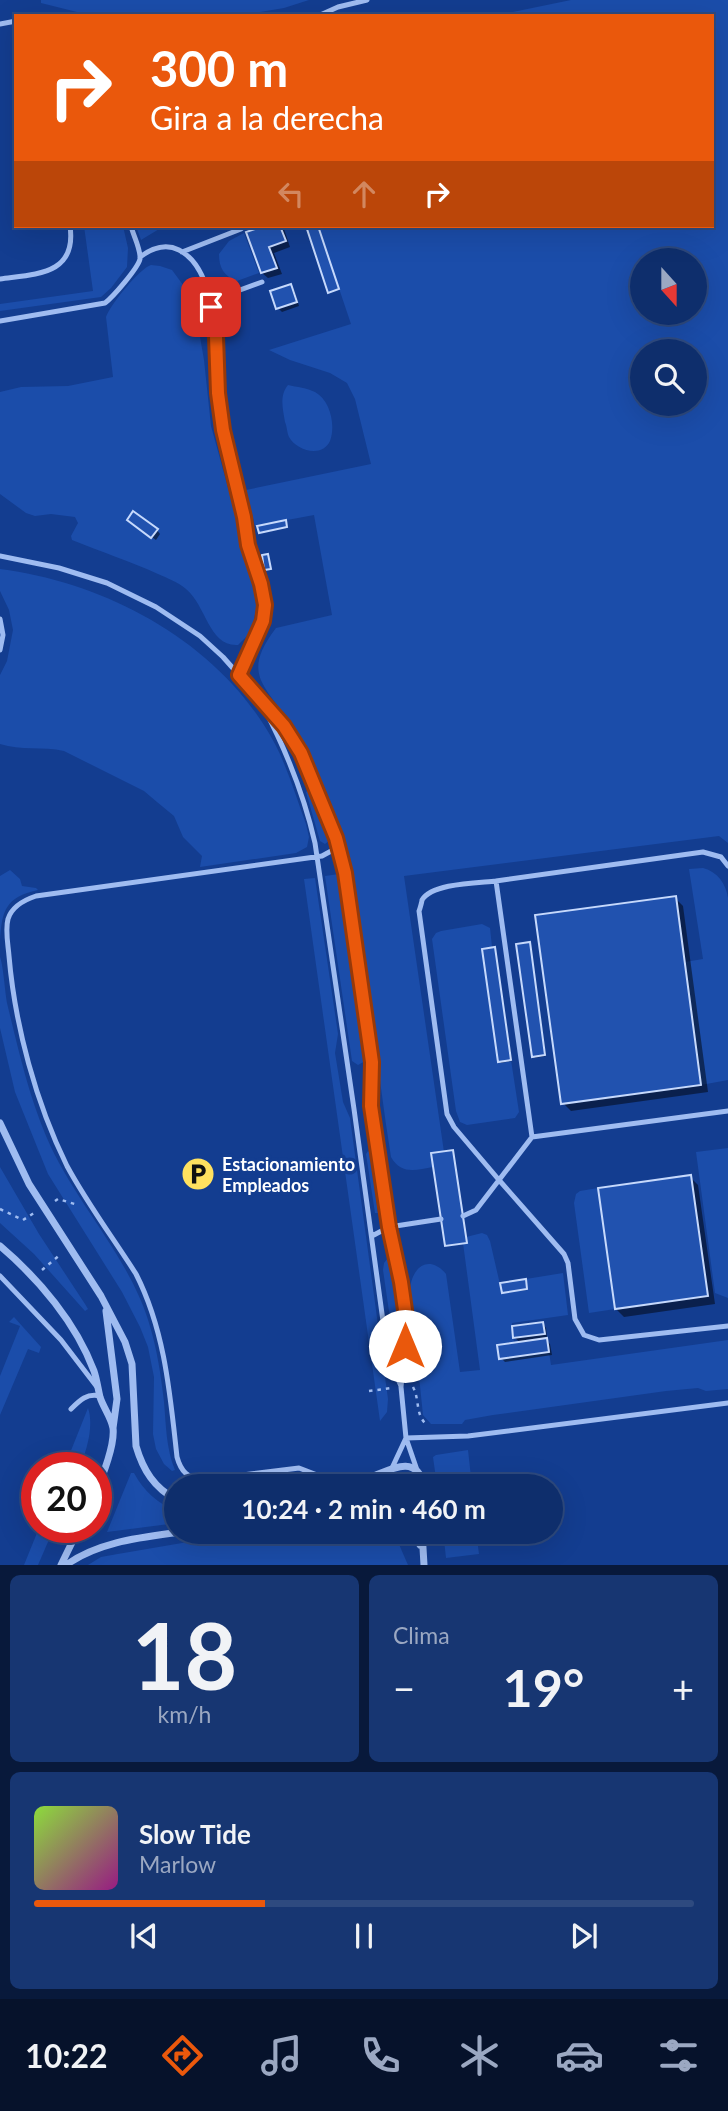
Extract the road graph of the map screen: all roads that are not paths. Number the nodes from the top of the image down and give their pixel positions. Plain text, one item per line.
1 (367, 0) edge
2 (322, 14) edge
3 (70, 228) edge
4 (132, 228) edge
5 (241, 229) dead end
6 (182, 252) junction
7 (140, 257) junction
8 (0, 279) edge
9 (262, 282) dead end
10 (210, 301) junction
11 (0, 321) edge
12 (0, 556) edge
13 (0, 619) edge
14 (0, 650) edge
15 (239, 675) junction
16 (259, 697) junction
17 (336, 838) junction
18 (317, 857) junction
19 (728, 866) edge
20 (496, 881) junction
21 (371, 1106) junction
22 (355, 1109) junction
23 (728, 1111) edge
24 (0, 1125) edge
25 (533, 1137) junction
26 (499, 1180) junction
27 (463, 1216) dead end
28 (441, 1219) dead end
29 (389, 1227) junction
30 (372, 1236) junction
31 (0, 1246) edge
32 (0, 1276) edge
33 (104, 1303) junction
34 (728, 1326) edge
35 (401, 1387) junction
36 (99, 1393) junction
37 (728, 1403) edge
38 (71, 1409) dead end
39 (113, 1429) junction
40 (406, 1438) junction
41 (109, 1452) edge
42 (389, 1470) junction
43 (418, 1473) joint
44 (186, 1474) edge
45 (251, 1474) edge
46 (315, 1474) edge
47 (378, 1474) edge
48 (384, 1474) edge
49 (164, 1491) edge
50 (164, 1535) edge
51 (73, 1543) edge
52 (418, 1544) edge
53 (421, 1544) edge
54 (421, 1549) junction
55 (63, 1565) edge
56 (424, 1565) edge

1 - 2 lane
3 - 8 lane
4 - 7 lane
5 - 6 lane
6 - 7 lane
6 - 10 lane
7 - 11 lane
9 - 10 lane
10 - 15 lane
12 - 15 lane
13 - 14 lane
15 - 16 lane
16 - 17 lane
16 - 18 lane
17 - 18 lane
17 - 21 lane
18 - 22 lane
18 - 44 lane
19 - 20 lane
20 - 25 lane
20 - 26 lane
21 - 22 lane
21 - 29 lane
22 - 30 lane
23 - 25 lane
24 - 33 street
25 - 26 lane
26 - 27 lane
26 - 34 lane
28 - 29 lane
29 - 30 lane
29 - 35 lane
30 - 35 lane
31 - 36 street
32 - 36 lane
33 - 39 street
33 - 49 street
35 - 40 lane
36 - 38 lane
36 - 39 street
37 - 40 lane
39 - 41 street
40 - 42 lane
40 - 43 lane
42 - 43 street
42 - 47 street
42 - 48 street
45 - 46 lane
50 - 55 street
51 - 55 street
52 - 54 street
53 - 54 street
54 - 56 street

